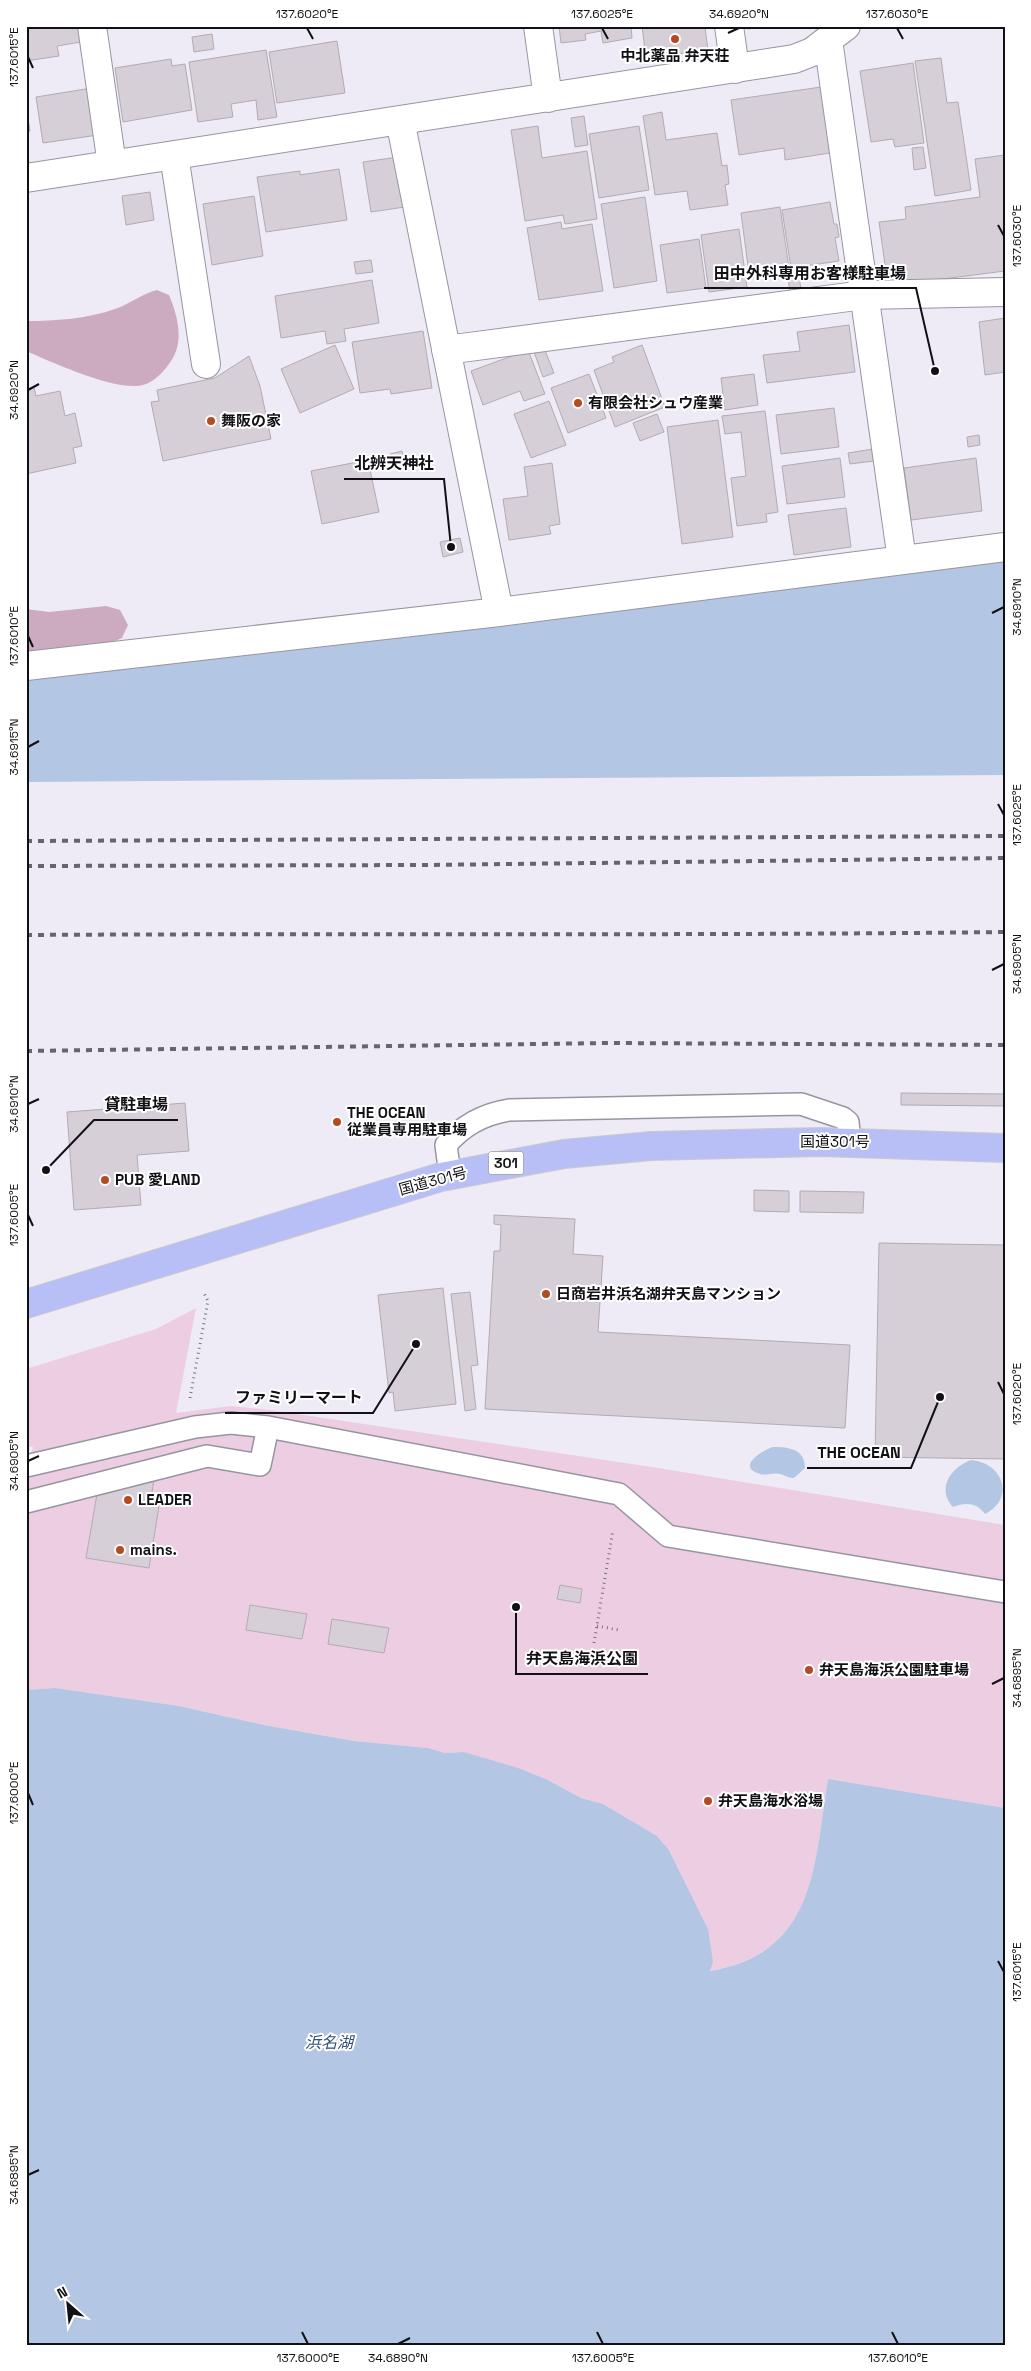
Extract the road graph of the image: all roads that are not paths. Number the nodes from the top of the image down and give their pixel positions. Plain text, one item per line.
1 (92, 26) edge
2 (538, 26) edge
3 (729, 26) edge
4 (837, 33) edge
5 (735, 69) junction
6 (548, 98) junction
7 (400, 120) junction
8 (174, 155) junction
9 (112, 165) junction
10 (26, 178) edge
11 (1005, 292) edge
12 (864, 295) junction
13 (446, 350) junction
14 (206, 364) dead end
15 (1005, 547) edge
16 (902, 560) junction
17 (499, 612) junction
18 (26, 666) edge
19 (850, 1142) junction
20 (1005, 1148) edge
21 (450, 1175) junction
22 (26, 1304) edge
23 (268, 1427) junction
24 (26, 1466) edge
25 (26, 1502) edge
26 (1005, 1592) edge

1 - 9 street
2 - 6 street
3 - 5 street
4 - 5 street
4 - 12 street
5 - 6 street
6 - 7 street
7 - 8 street
7 - 13 street
8 - 9 street
8 - 14 street
9 - 10 street
11 - 12 street
12 - 13 street
12 - 16 street
13 - 17 street
15 - 16 street
16 - 17 street
17 - 18 street
19 - 20 highway, 国道301号 / 301
19 - 21 highway, 国道301号 / 301
19 - 21 lane
21 - 22 highway, 国道301号 / 301
23 - 24 lane
23 - 25 lane
23 - 26 lane

